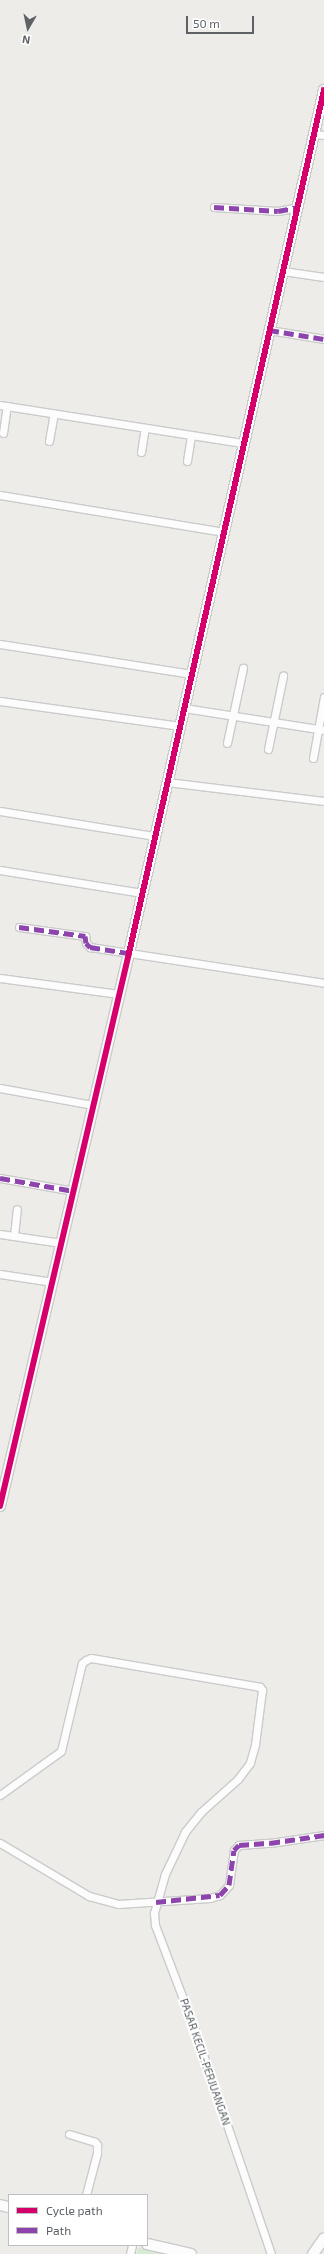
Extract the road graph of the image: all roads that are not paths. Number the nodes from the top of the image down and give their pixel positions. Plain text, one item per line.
1 (324, 90) edge
2 (314, 134) junction
3 (324, 135) edge
4 (214, 207) dead end
5 (298, 207) junction
6 (283, 270) junction
7 (324, 277) edge
8 (269, 330) junction
9 (324, 339) edge
10 (3, 405) edge
11 (54, 413) junction
12 (145, 428) junction
13 (3, 433) dead end
14 (191, 435) junction
15 (50, 440) dead end
16 (244, 443) junction
17 (141, 452) dead end
18 (187, 461) dead end
19 (0, 495) edge
20 (224, 532) junction
21 (0, 644) edge
22 (243, 668) dead end
23 (192, 674) junction
24 (283, 676) dead end
25 (324, 697) edge
26 (0, 701) edge
27 (184, 708) junction
28 (233, 716) junction
29 (273, 722) junction
30 (180, 726) junction
31 (321, 729) edge
32 (227, 743) dead end
33 (268, 749) dead end
34 (313, 758) dead end
35 (168, 782) junction
36 (324, 801) edge
37 (0, 811) edge
38 (155, 836) junction
39 (0, 870) edge
40 (142, 893) junction
41 (19, 927) dead end
42 (129, 953) junction
43 (0, 978) edge
44 (324, 983) edge
45 (119, 994) junction
46 (0, 1088) edge
47 (93, 1105) junction
48 (0, 1178) edge
49 (74, 1191) junction
50 (18, 1210) dead end
51 (0, 1234) edge
52 (14, 1236) junction
53 (61, 1243) junction
54 (0, 1274) edge
55 (52, 1282) junction
56 (0, 1506) edge
57 (0, 1794) edge
58 (324, 1835) edge
59 (0, 1843) edge
60 (156, 1902) junction
61 (69, 2134) dead end
62 (86, 2194) edge
63 (324, 2238) edge
64 (148, 2244) edge
65 (191, 2254) edge
66 (271, 2254) edge
67 (314, 2254) edge

1 - 2 street
2 - 3 street
2 - 5 street
4 - 5 street
5 - 6 street
6 - 7 street
6 - 8 street
8 - 9 street
8 - 16 street
10 - 11 street
10 - 13 street
11 - 12 street
11 - 15 street
12 - 14 street
12 - 17 street
14 - 16 street
14 - 18 street
16 - 20 street
19 - 20 street
20 - 23 street
21 - 23 street
22 - 28 street
23 - 27 street
24 - 29 street
25 - 31 street
26 - 30 street
27 - 28 street
27 - 30 street
28 - 29 street
28 - 32 street
29 - 31 street
29 - 33 street
30 - 35 street
31 - 34 street
35 - 36 street
35 - 38 street
37 - 38 street
38 - 40 street
39 - 40 street
40 - 42 street
41 - 42 street
42 - 44 street
42 - 45 street
43 - 45 street
45 - 47 street
46 - 47 street
47 - 49 street
48 - 49 street
49 - 53 street
50 - 52 street
51 - 52 street
52 - 53 street
53 - 55 street
54 - 55 street
55 - 56 street
57 - 60 street, PASAR KECIL-PERJUANGAN
58 - 60 street
59 - 60 street
60 - 66 street, PASAR KECIL-PERJUANGAN
61 - 62 street
63 - 67 street
64 - 65 street

